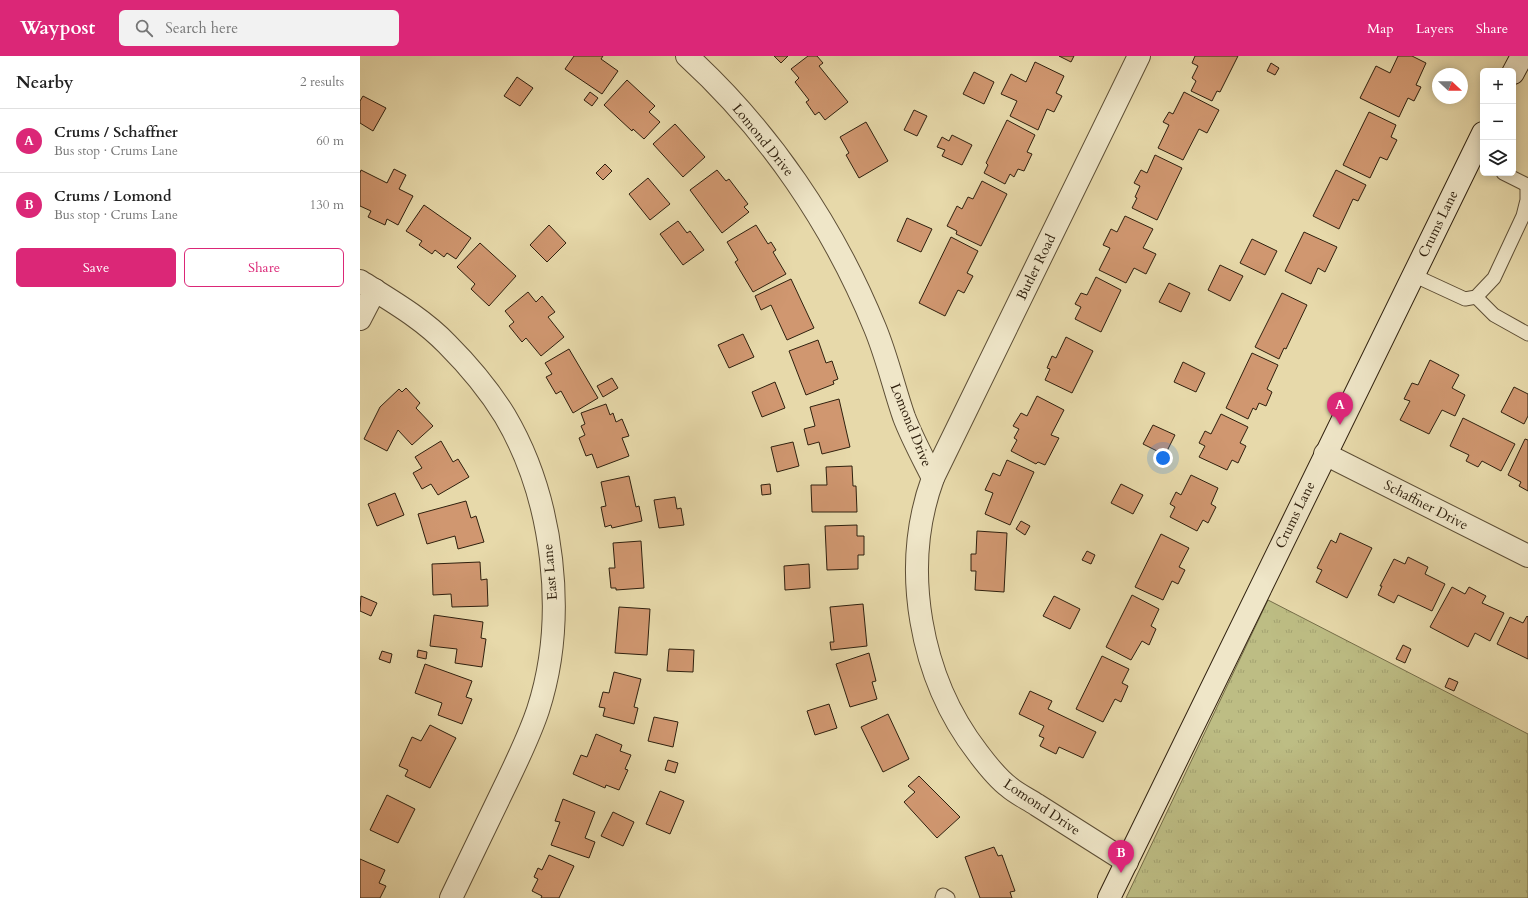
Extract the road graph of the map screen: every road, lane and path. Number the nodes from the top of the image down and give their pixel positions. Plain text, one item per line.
1 (687, 56) edge
2 (1139, 56) edge
3 (1522, 56) edge
4 (1516, 68) edge
5 (1481, 140) edge
6 (1477, 160) edge
7 (1510, 176) edge
8 (1527, 184) edge
9 (1413, 275) junction
10 (367, 286) edge
11 (1471, 298) junction
12 (360, 319) edge
13 (1528, 334) edge
14 (1325, 454) junction
15 (933, 478) junction
16 (1528, 556) edge
17 (1127, 862) junction
18 (451, 898) edge
19 (942, 898) edge
20 (948, 898) edge
21 (1109, 898) edge

1 - 15 street, Lomond Drive
2 - 15 street, Butler Road
3 - 4 street
5 - 6 street, Crums Lane
6 - 9 street, Crums Lane
7 - 8 lane
8 - 11 lane
9 - 11 lane
9 - 14 street, Crums Lane
10 - 12 street
10 - 18 street, East Lane
11 - 13 lane
14 - 16 street, Schaffner Drive
14 - 17 street, Crums Lane
15 - 17 street, Lomond Drive
17 - 21 street, Crums Lane
19 - 20 lane

